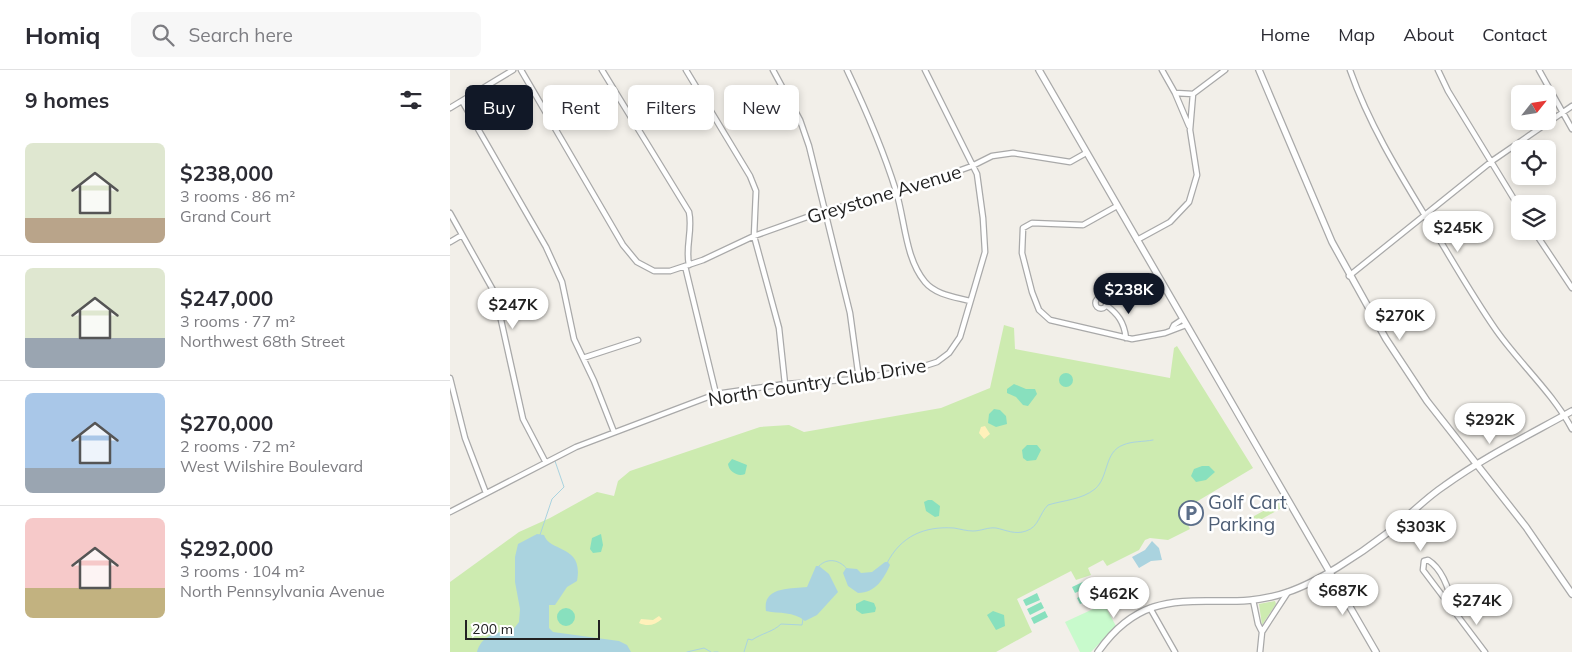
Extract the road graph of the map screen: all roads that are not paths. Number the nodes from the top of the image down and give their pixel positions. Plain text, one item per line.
1 (513, 70) edge
2 (522, 70) edge
3 (602, 70) edge
4 (686, 70) edge
5 (772, 70) edge
6 (847, 70) edge
7 (924, 70) edge
8 (1039, 70) edge
9 (1162, 70) edge
10 (1225, 70) edge
11 (1259, 70) edge
12 (1350, 70) edge
13 (1438, 70) edge
14 (1539, 70) edge
15 (1175, 92) junction
16 (1193, 94) junction
17 (462, 101) junction
18 (1572, 106) edge
19 (450, 108) edge
20 (1563, 113) junction
21 (1572, 129) edge
22 (1190, 130) junction
23 (1086, 153) junction
24 (1492, 161) junction
25 (972, 166) junction
26 (897, 193) junction
27 (1512, 195) edge
28 (1117, 206) junction
29 (824, 211) junction
30 (450, 213) edge
31 (1424, 215) junction
32 (462, 235) junction
33 (754, 236) junction
34 (1137, 240) junction
35 (1540, 240) edge
36 (450, 242) edge
37 (687, 266) junction
38 (1349, 276) junction
39 (1572, 288) edge
40 (970, 301) junction
41 (1106, 305) dead end
42 (1185, 322) junction
43 (1126, 338) junction
44 (638, 340) dead end
45 (583, 358) junction
46 (450, 378) edge
47 (859, 379) junction
48 (785, 384) junction
49 (716, 394) junction
50 (1572, 411) edge
51 (1564, 415) junction
52 (1572, 429) edge
53 (614, 432) junction
54 (545, 461) junction
55 (1477, 465) junction
56 (486, 493) junction
57 (450, 512) edge
58 (1329, 570) junction
59 (1288, 592) junction
60 (1572, 594) edge
61 (1253, 600) junction
62 (1150, 608) junction
63 (1454, 612) junction
64 (1262, 632) junction
65 (1098, 652) edge
66 (1175, 652) edge
67 (1260, 652) edge
68 (1376, 652) edge
69 (1485, 652) edge

1 - 17 street
2 - 37 street, Greystone Avenue
3 - 37 street
4 - 33 street
5 - 29 street
6 - 26 street
7 - 25 street, North Country Club Drive
8 - 23 street
9 - 15 street
10 - 16 street
11 - 38 street
12 - 31 street
13 - 24 street
14 - 20 street
15 - 16 street
15 - 22 street
16 - 22 street
17 - 19 street
17 - 45 street
18 - 20 street
20 - 21 street
20 - 24 street
22 - 34 street
23 - 25 street, Greystone Avenue
23 - 28 street
24 - 27 street
24 - 31 street
25 - 26 street, Greystone Avenue
25 - 40 street, North Country Club Drive
26 - 29 street, Greystone Avenue
26 - 40 street
28 - 34 street
28 - 43 street
29 - 33 street, Greystone Avenue
29 - 47 street
30 - 32 street
31 - 38 street
31 - 51 street
32 - 36 street
32 - 54 street
33 - 37 street, Greystone Avenue
33 - 48 street
34 - 42 street
35 - 39 street
37 - 49 street
38 - 55 street
40 - 47 street, North Country Club Drive
41 - 43 street
42 - 43 street
42 - 58 street
44 - 45 street
45 - 53 street
46 - 56 street
47 - 48 street, North Country Club Drive
48 - 49 street, North Country Club Drive
49 - 53 street, North Country Club Drive
50 - 51 street
51 - 52 street
51 - 55 street
53 - 54 street, North Country Club Drive
54 - 56 street, North Country Club Drive
55 - 58 street
55 - 60 street
56 - 57 street, North Country Club Drive
58 - 59 street
58 - 68 street
59 - 61 street
59 - 64 street
61 - 62 street
61 - 64 street
62 - 65 street
62 - 66 street
63 - 63 street
63 - 69 street
64 - 67 street

